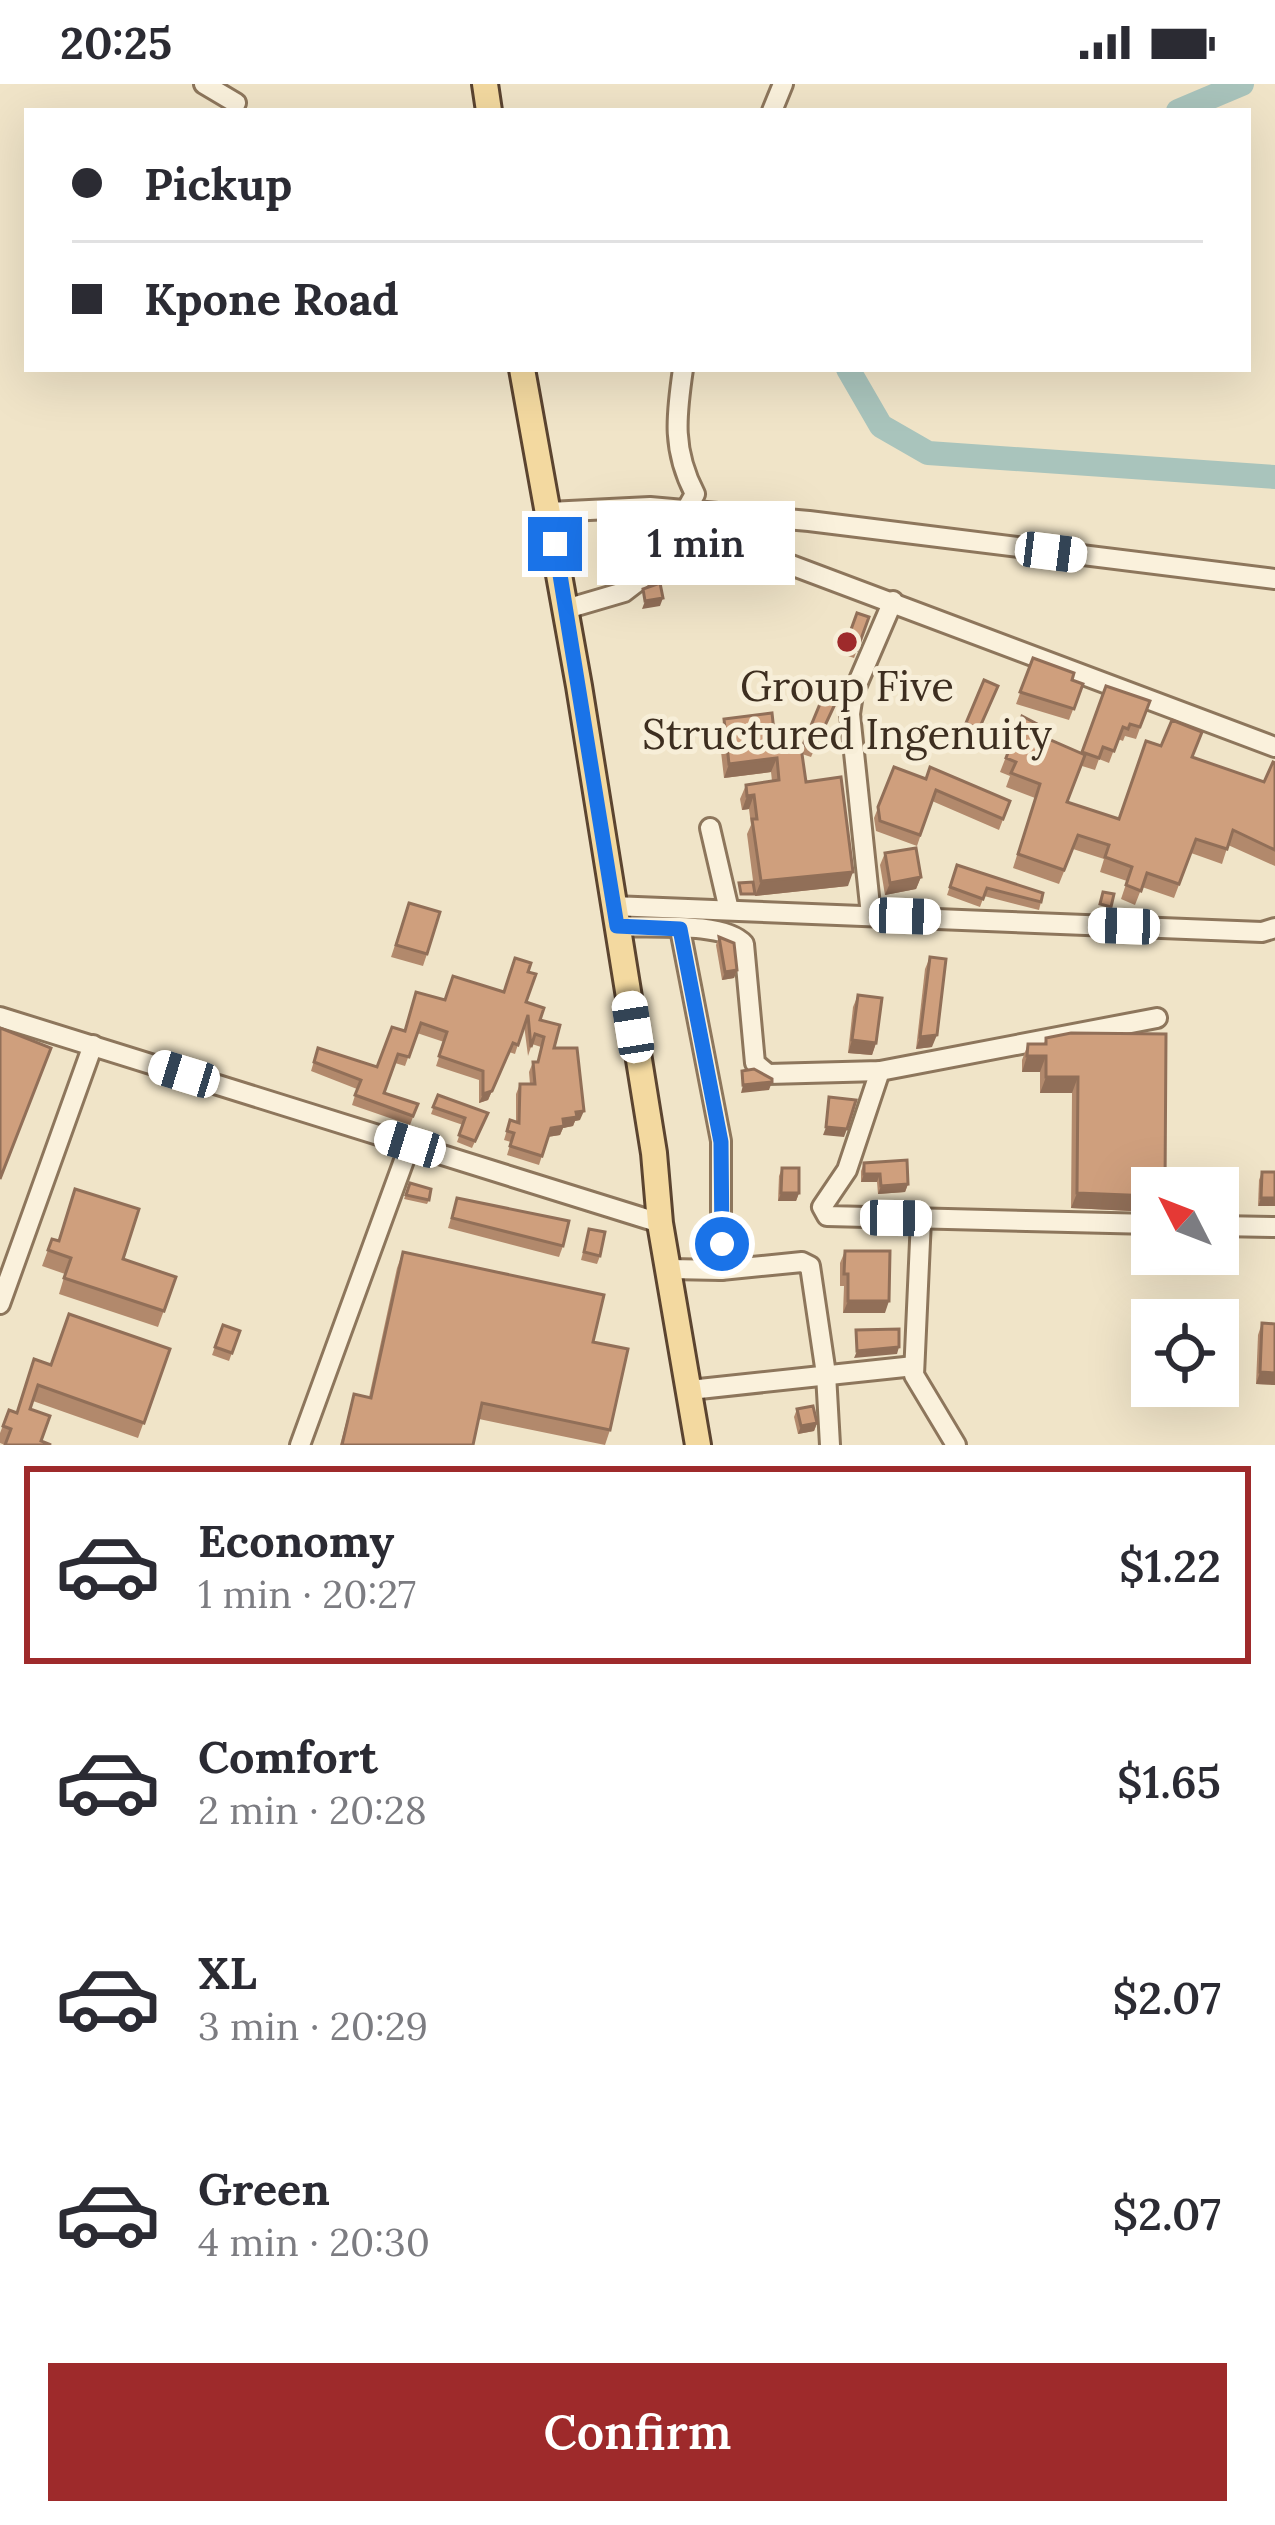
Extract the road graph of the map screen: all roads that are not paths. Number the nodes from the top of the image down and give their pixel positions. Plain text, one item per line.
1 (204, 84) edge
2 (236, 103) dead end
3 (523, 372) edge
4 (683, 372) edge
5 (686, 510) junction
6 (549, 512) junction
7 (1275, 579) edge
8 (892, 601) junction
9 (566, 609) junction
10 (1275, 747) edge
11 (710, 828) dead end
12 (729, 910) junction
13 (871, 915) junction
14 (615, 916) junction
15 (1275, 928) edge
16 (680, 929) junction
17 (0, 1017) edge
18 (1157, 1018) dead end
19 (93, 1046) junction
20 (880, 1071) junction
21 (410, 1144) junction
22 (922, 1219) junction
23 (660, 1223) junction
24 (1131, 1224) edge
25 (1239, 1226) edge
26 (1275, 1227) edge
27 (670, 1269) junction
28 (721, 1270) junction
29 (0, 1304) edge
30 (914, 1366) junction
31 (826, 1374) junction
32 (690, 1390) junction
33 (300, 1445) edge
34 (698, 1445) edge
35 (830, 1445) edge
36 (956, 1445) edge

1 - 2 street
3 - 6 main road
4 - 5 street
5 - 6 street
5 - 7 street
6 - 9 main road
8 - 9 street
8 - 10 street
8 - 13 street
9 - 14 main road
11 - 12 street
12 - 13 street
12 - 14 street
13 - 15 street
14 - 16 street
14 - 23 main road
16 - 20 street
16 - 28 street
17 - 19 street
18 - 20 street
19 - 21 street
19 - 29 street
20 - 22 street
21 - 23 street
21 - 33 street
22 - 24 street
22 - 30 street
23 - 27 main road
25 - 26 street
27 - 28 street
27 - 32 main road
28 - 31 street
30 - 31 street
30 - 36 street
31 - 32 street
31 - 35 street
32 - 34 main road

